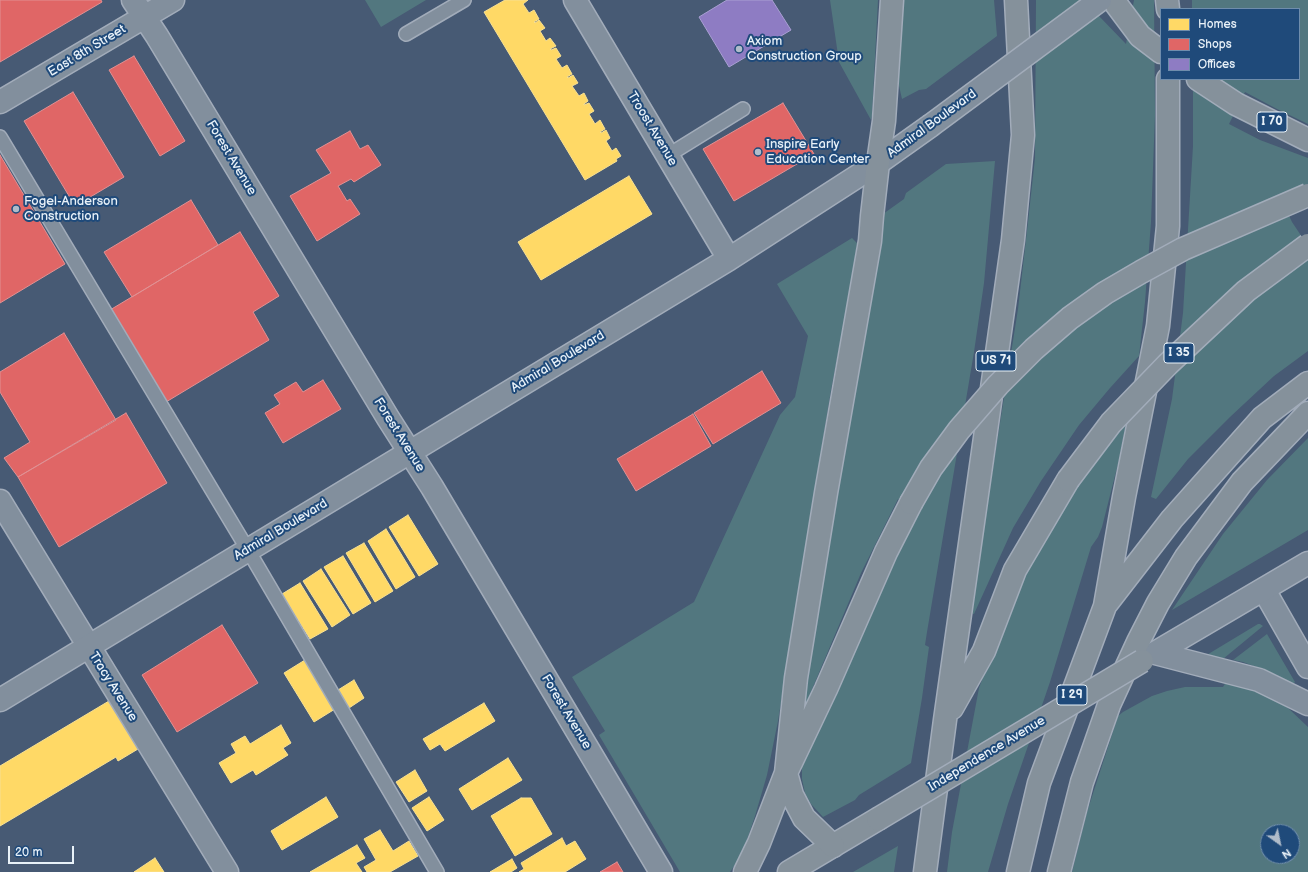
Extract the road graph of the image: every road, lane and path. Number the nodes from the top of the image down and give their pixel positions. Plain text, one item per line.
1 (173, 0) edge
2 (464, 0) edge
3 (575, 0) edge
4 (892, 0) edge
5 (1016, 0) edge
6 (1100, 0) edge
7 (1113, 0) edge
8 (139, 9) edge
9 (406, 34) dead end
10 (1160, 51) edge
11 (1168, 80) edge
12 (1200, 80) edge
13 (0, 102) edge
14 (743, 109) dead end
15 (0, 137) edge
16 (1308, 140) edge
17 (667, 156) junction
18 (878, 164) junction
19 (1308, 195) edge
20 (1308, 245) edge
21 (729, 259) junction
22 (1308, 383) edge
23 (1308, 413) edge
24 (410, 452) junction
25 (0, 501) edge
26 (248, 550) junction
27 (1308, 563) edge
28 (1264, 590) junction
29 (1105, 606) junction
30 (88, 646) junction
31 (1148, 657) junction
32 (1308, 667) edge
33 (0, 700) edge
34 (1308, 704) edge
35 (945, 720) junction
36 (786, 772) junction
37 (833, 846) junction
38 (227, 872) edge
39 (437, 872) edge
40 (661, 872) edge
41 (745, 872) edge
42 (789, 872) edge
43 (925, 872) edge
44 (1018, 872) edge
45 (1059, 872) edge

1 - 8 street, East 8th Street
2 - 9 lane
3 - 17 street, Troost Avenue
4 - 18 main road
5 - 35 main road, US 71
6 - 18 street, Admiral Boulevard, bridge
7 - 10 main road
8 - 13 street, East 8th Street
8 - 24 street, Forest Avenue
11 - 29 main road
12 - 16 main road, I 70
14 - 17 lane
15 - 26 lane
17 - 21 street, Troost Avenue
18 - 21 street, Admiral Boulevard
18 - 36 main road
19 - 36 main road, bridge
20 - 35 main road, I 35, bridge
21 - 24 street, Admiral Boulevard
22 - 29 main road
23 - 45 main road
24 - 26 street, Admiral Boulevard
24 - 40 street, Forest Avenue
25 - 30 street, Tracy Avenue
26 - 30 street, Admiral Boulevard
26 - 39 lane
27 - 28 street, Independence Avenue
28 - 31 street, Independence Avenue
28 - 32 street
29 - 44 main road, I 29
30 - 33 street, Admiral Boulevard
30 - 38 street, Tracy Avenue
31 - 34 street
31 - 37 main road, Independence Avenue, bridge
35 - 43 main road
36 - 37 main road
36 - 41 main road
37 - 42 main road, Independence Avenue

